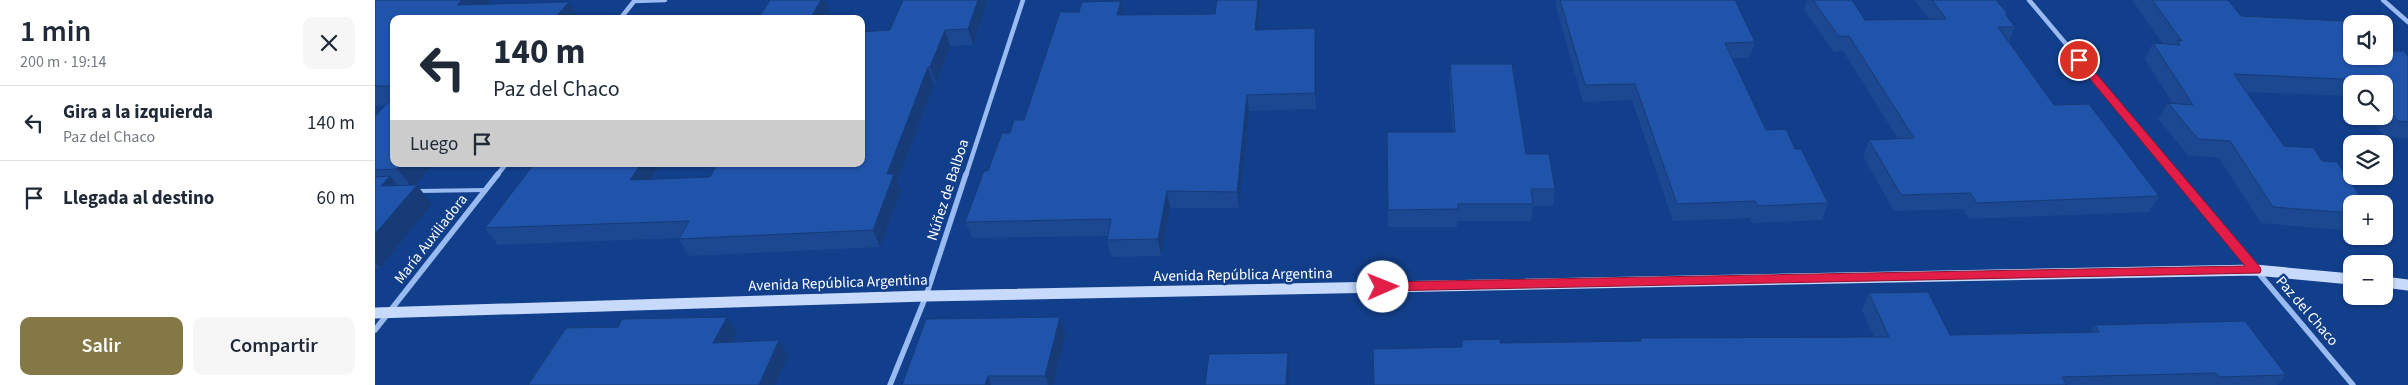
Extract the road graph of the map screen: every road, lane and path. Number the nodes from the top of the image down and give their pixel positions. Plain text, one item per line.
1 (665, 0) edge
2 (1023, 0) edge
3 (2029, 0) edge
4 (2383, 0) edge
5 (635, 1) edge
6 (624, 15) edge
7 (2408, 22) edge
8 (504, 167) edge
9 (486, 190) junction
10 (412, 192) edge
11 (2255, 270) junction
12 (2343, 278) edge
13 (2393, 283) edge
14 (2408, 285) edge
15 (926, 296) junction
16 (375, 313) edge
17 (389, 313) junction
18 (375, 330) edge
19 (890, 385) edge
20 (2353, 385) edge

1 - 5 street
2 - 15 street, Núñez de Balboa
3 - 11 street, Paz del Chaco
4 - 7 street
5 - 6 street
8 - 9 street, María Auxiliadora
9 - 10 lane
9 - 17 street, María Auxiliadora
11 - 12 main road, Avenida República Argentina
11 - 15 main road, Avenida República Argentina
11 - 20 street, Paz del Chaco
13 - 14 main road
15 - 17 main road, Avenida República Argentina
15 - 19 street, Núñez de Balboa
16 - 17 main road, Avenida República Argentina
17 - 18 street, María Auxiliadora

